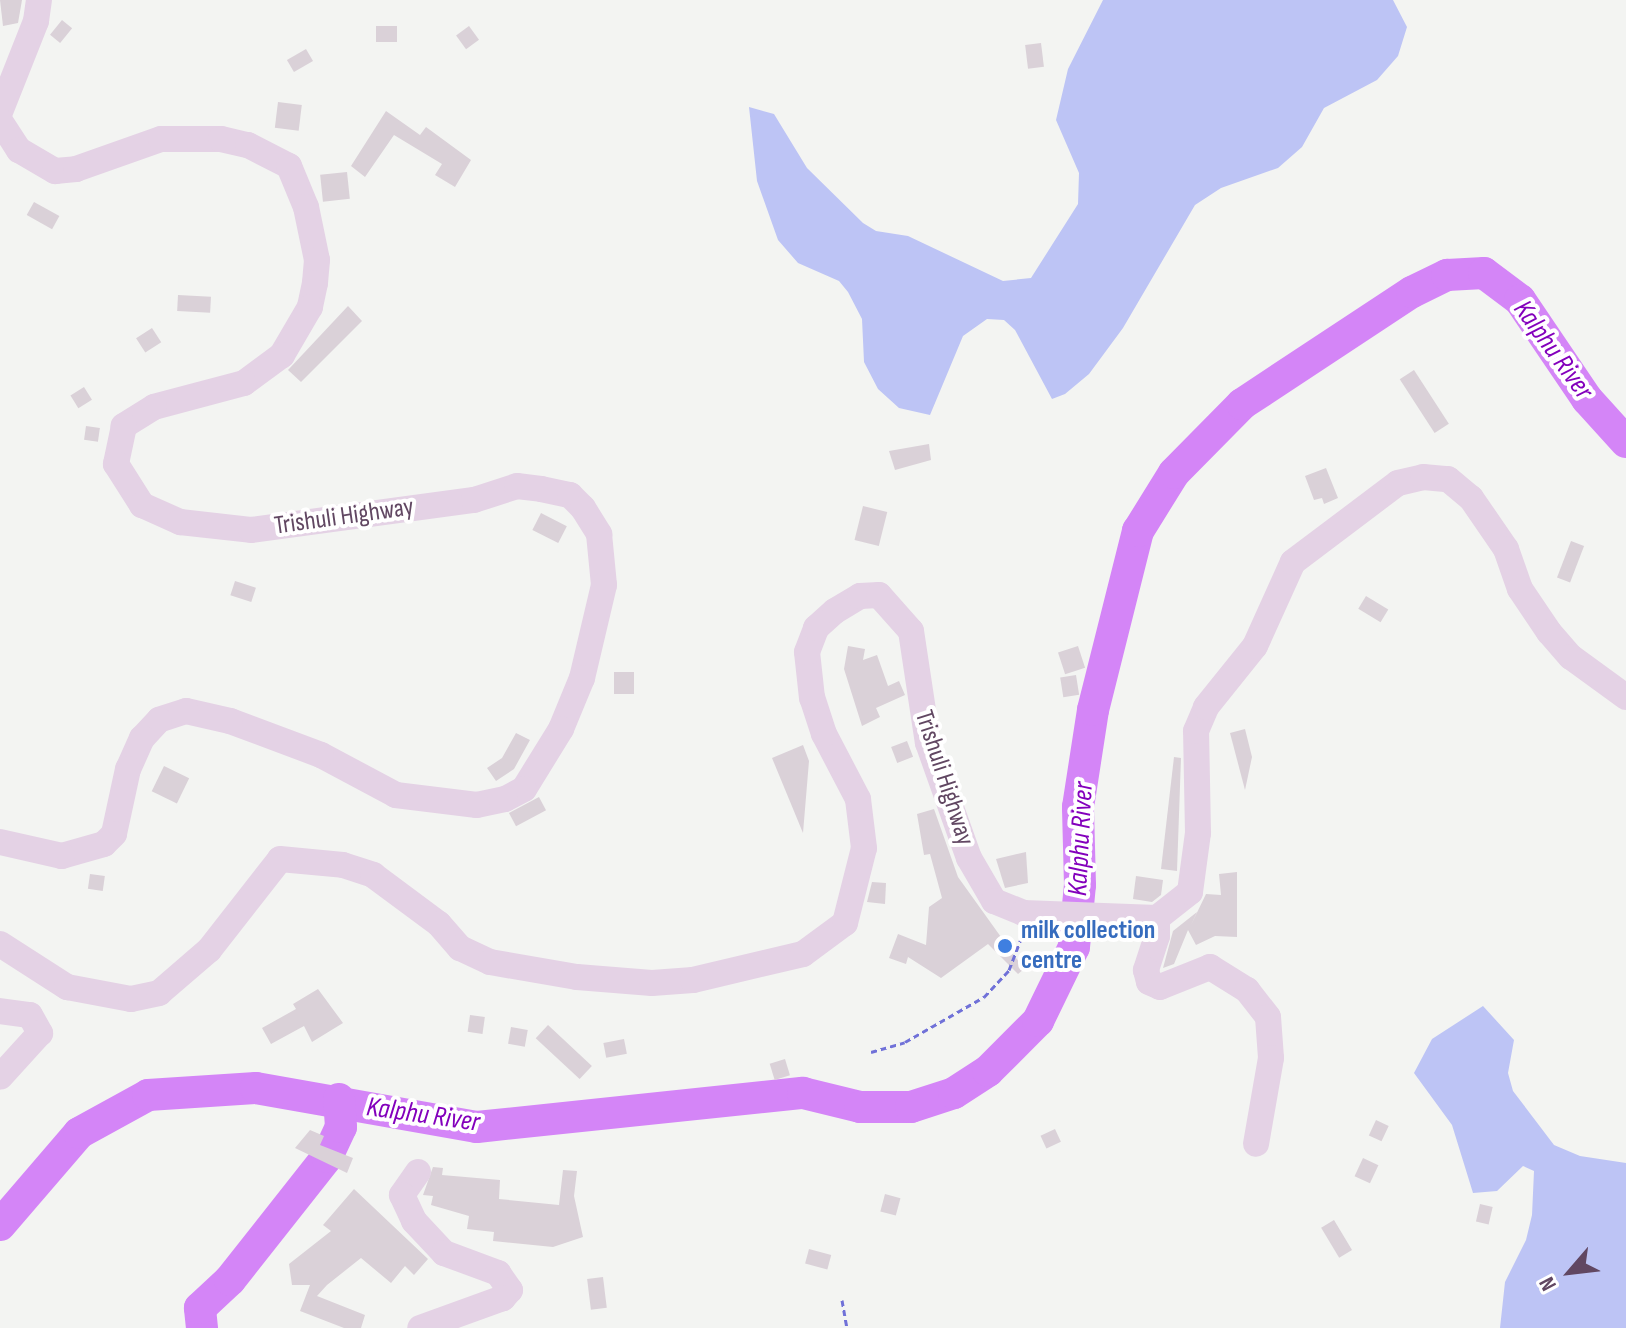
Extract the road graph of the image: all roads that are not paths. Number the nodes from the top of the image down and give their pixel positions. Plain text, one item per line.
1 (39, 0) edge
2 (0, 112) edge
3 (0, 121) edge
4 (1626, 697) edge
5 (0, 842) edge
6 (1157, 918) junction
7 (6, 953) edge
8 (0, 1011) edge
9 (0, 1077) edge
10 (1256, 1144) dead end
11 (418, 1172) dead end
12 (420, 1328) edge

1 - 2 street
3 - 5 street, Trishuli Highway
4 - 6 street
6 - 7 street, Trishuli Highway
6 - 10 street
8 - 9 street
11 - 12 street

